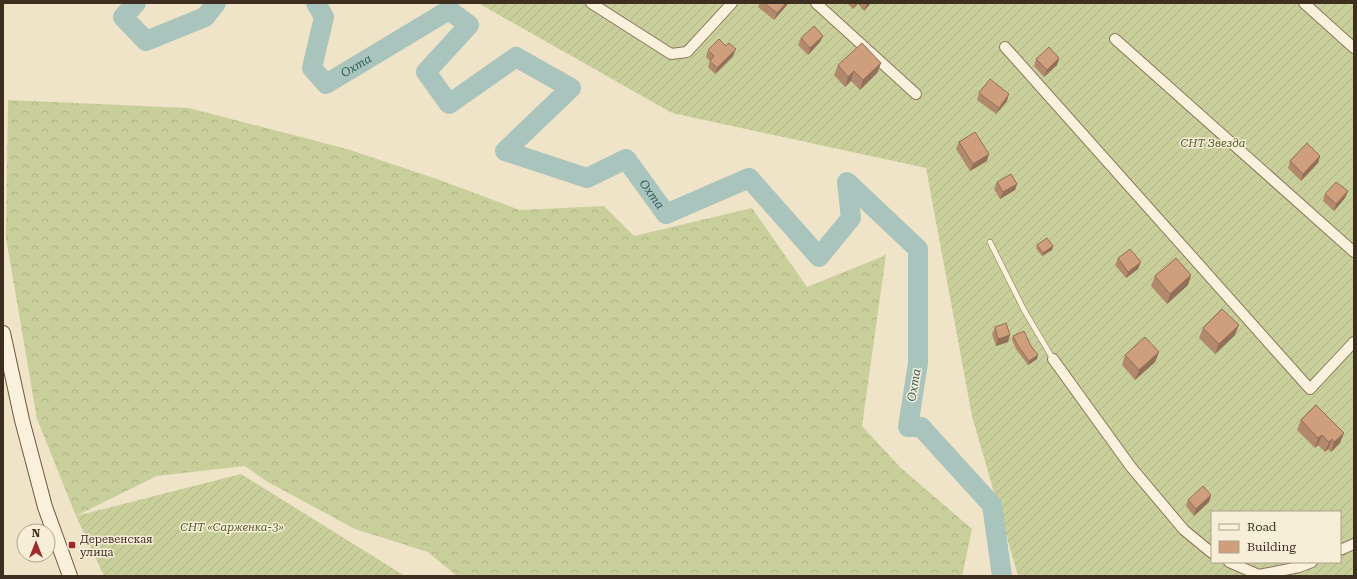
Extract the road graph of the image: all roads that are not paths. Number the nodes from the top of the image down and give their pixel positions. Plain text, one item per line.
1 (591, 3) edge
2 (732, 3) edge
3 (816, 3) edge
4 (1304, 3) edge
5 (1115, 40) dead end
6 (1005, 47) dead end
7 (1354, 48) edge
8 (916, 94) dead end
9 (990, 242) dead end
10 (1354, 252) edge
11 (3, 332) edge
12 (1354, 342) edge
13 (1053, 358) joint
14 (1354, 544) edge
15 (1341, 550) edge
16 (1211, 552) edge
17 (1231, 563) edge
18 (1310, 563) edge
19 (70, 576) edge

1 - 2 street
3 - 8 street
4 - 7 street
5 - 10 street
6 - 12 street
9 - 13 lane
11 - 19 main road
13 - 16 street
14 - 15 street
17 - 18 street

